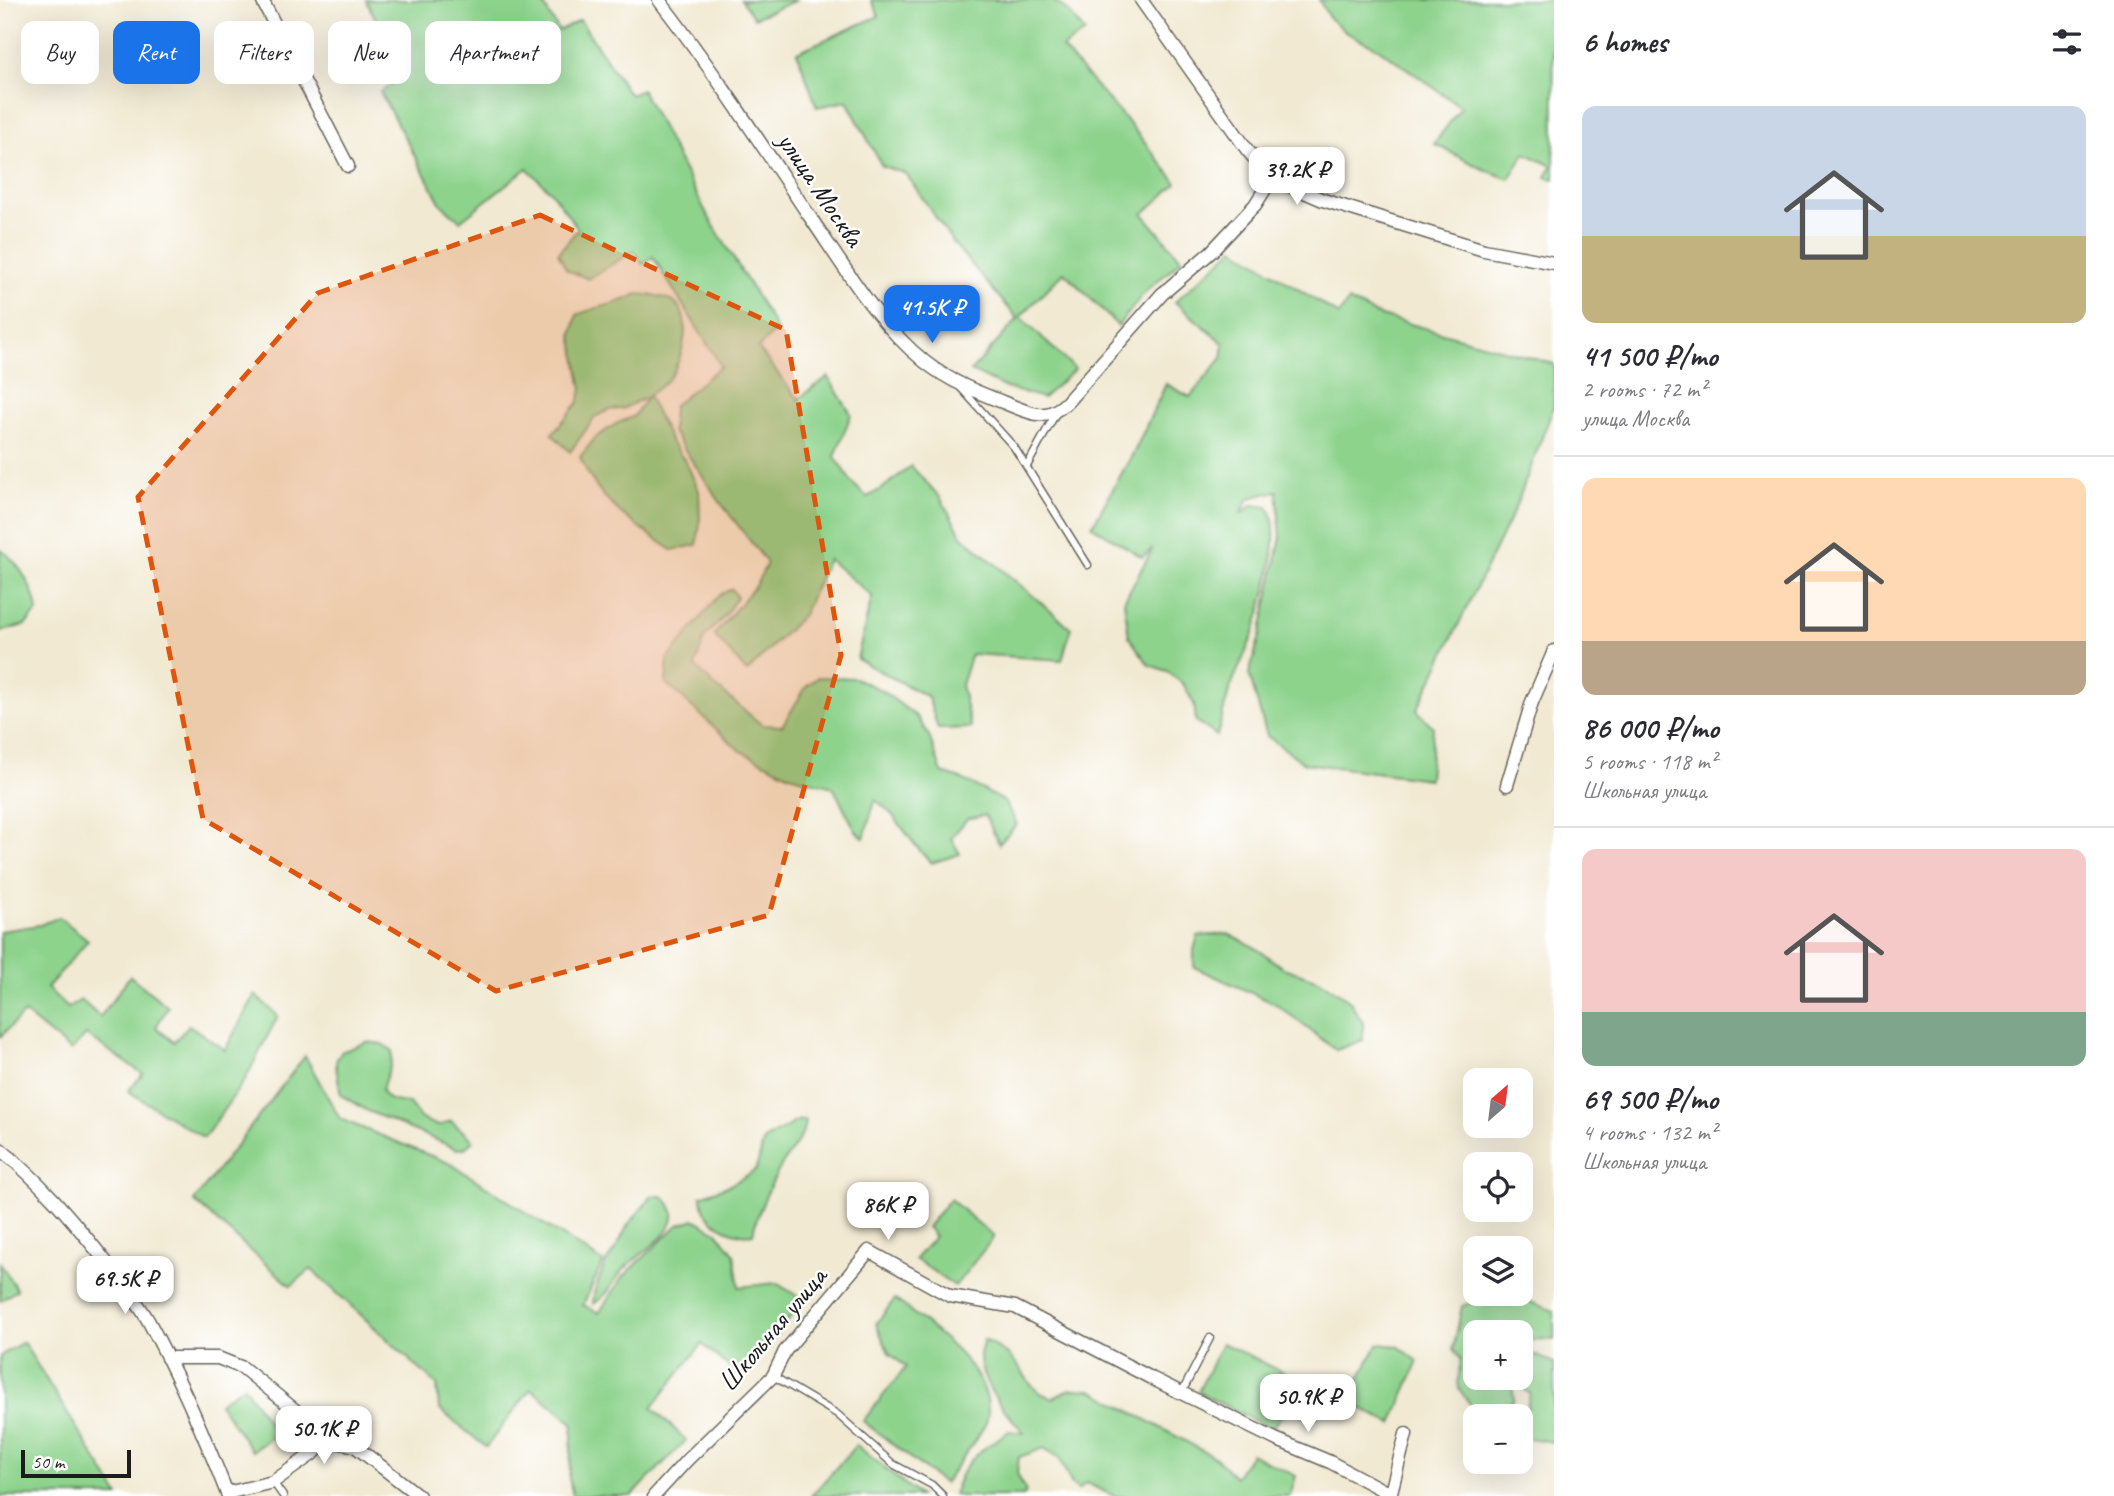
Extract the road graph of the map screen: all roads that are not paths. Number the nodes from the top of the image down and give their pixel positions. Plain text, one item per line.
1 (262, 0) edge
2 (659, 0) edge
3 (1142, 0) edge
4 (348, 166) dead end
5 (1272, 178) junction
6 (1554, 263) edge
7 (957, 384) junction
8 (1056, 412) junction
9 (1027, 466) junction
10 (1088, 565) dead end
11 (1554, 651) edge
12 (1507, 785) dead end
13 (0, 1149) edge
14 (1210, 1338) dead end
15 (167, 1358) junction
16 (773, 1376) junction
17 (1182, 1392) junction
18 (1405, 1434) dead end
19 (324, 1439) junction
20 (274, 1482) junction
21 (228, 1495) edge
22 (1390, 1495) edge
23 (283, 1496) edge
24 (419, 1496) edge
25 (654, 1496) edge
26 (943, 1496) edge

1 - 4 street
2 - 7 street, улица Москва
3 - 5 street
5 - 6 street
5 - 8 street
7 - 8 street, улица Москва
7 - 9 lane
8 - 9 lane
9 - 10 lane
11 - 12 street
13 - 15 street
14 - 17 lane
15 - 19 street
15 - 21 street
16 - 17 street, Школьная улица
16 - 25 street, Школьная улица
16 - 26 lane
17 - 22 street, Школьная улица
18 - 22 street
19 - 20 street
19 - 24 street
20 - 21 street
20 - 23 lane

